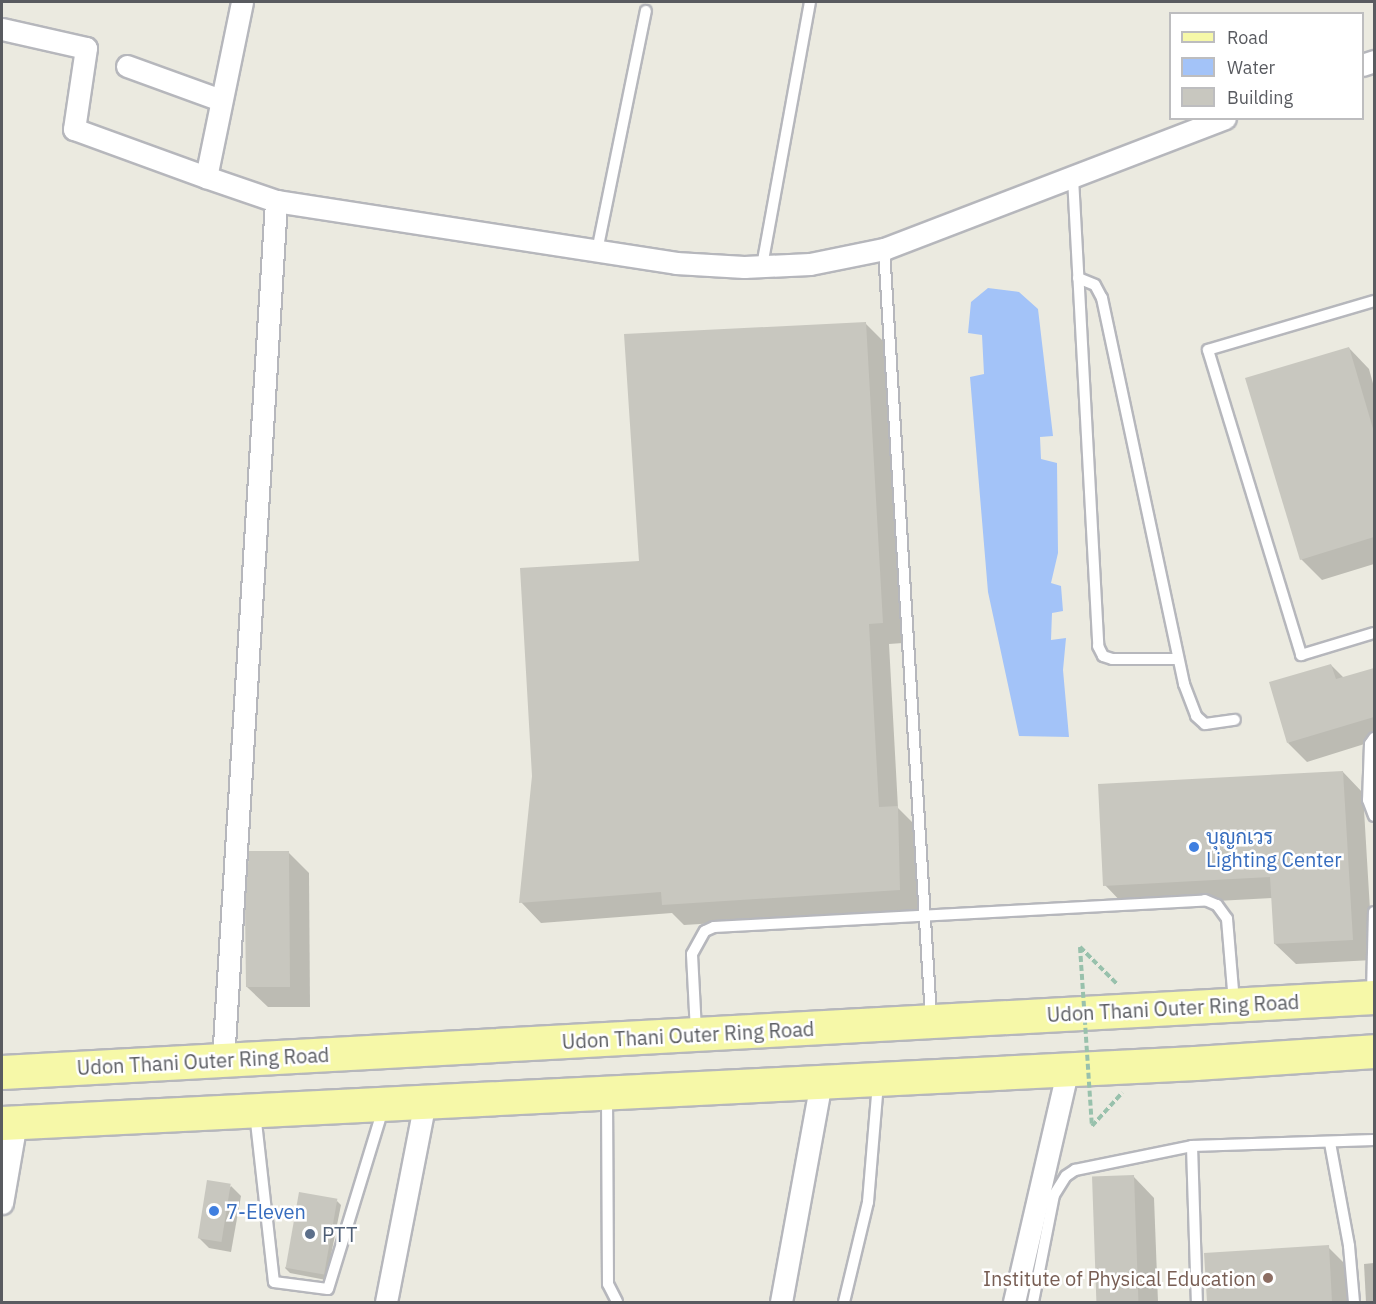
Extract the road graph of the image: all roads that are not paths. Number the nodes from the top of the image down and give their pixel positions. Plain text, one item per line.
1 (242, 2) edge
2 (810, 2) edge
3 (646, 11) dead end
4 (2, 29) edge
5 (127, 66) dead end
6 (221, 100) junction
7 (1220, 120) edge
8 (206, 177) junction
9 (1073, 178) junction
10 (276, 201) junction
11 (884, 249) junction
12 (597, 251) junction
13 (762, 266) junction
14 (1078, 278) junction
15 (1374, 302) edge
16 (1374, 633) edge
17 (1177, 658) junction
18 (1234, 720) dead end
19 (1374, 738) edge
20 (1374, 816) edge
21 (1374, 912) edge
22 (924, 915) junction
23 (1373, 997) edge
24 (1235, 1005) junction
25 (931, 1022) junction
26 (696, 1035) junction
27 (1374, 1051) edge
28 (223, 1060) junction
29 (1068, 1069) junction
30 (2, 1072) edge
31 (879, 1079) junction
32 (821, 1082) junction
33 (607, 1092) junction
34 (425, 1101) junction
35 (385, 1103) junction
36 (255, 1110) junction
37 (9, 1122) edge
38 (1374, 1140) edge
39 (1330, 1143) junction
40 (1192, 1146) junction
41 (2, 1203) edge
42 (386, 1302) edge
43 (617, 1302) edge
44 (781, 1302) edge
45 (844, 1302) edge
46 (1014, 1302) edge
47 (1033, 1302) edge
48 (1197, 1302) edge
49 (1354, 1302) edge

1 - 6 street
2 - 13 lane
3 - 12 lane
4 - 8 street
5 - 6 street
6 - 8 street
7 - 9 street
8 - 10 street
9 - 11 street
9 - 14 lane
10 - 12 street
10 - 28 street
11 - 13 street
11 - 22 lane
12 - 13 street
14 - 17 lane
14 - 17 lane
15 - 16 lane
17 - 18 lane
19 - 20 lane
21 - 23 lane
22 - 24 lane
22 - 25 lane
22 - 26 lane
23 - 24 main road, Udon Thani Outer Ring Road
24 - 25 main road, Udon Thani Outer Ring Road
25 - 26 main road, Udon Thani Outer Ring Road
26 - 28 main road, Udon Thani Outer Ring Road
27 - 29 main road
28 - 30 main road, Udon Thani Outer Ring Road
29 - 31 main road
29 - 46 street
31 - 32 main road
31 - 45 lane
32 - 33 main road
32 - 44 street
33 - 34 main road
33 - 43 lane
34 - 35 main road
34 - 42 street
35 - 36 main road
35 - 36 lane
36 - 37 main road
37 - 41 street
38 - 39 lane
39 - 40 lane
39 - 49 lane
40 - 47 lane
40 - 48 lane

